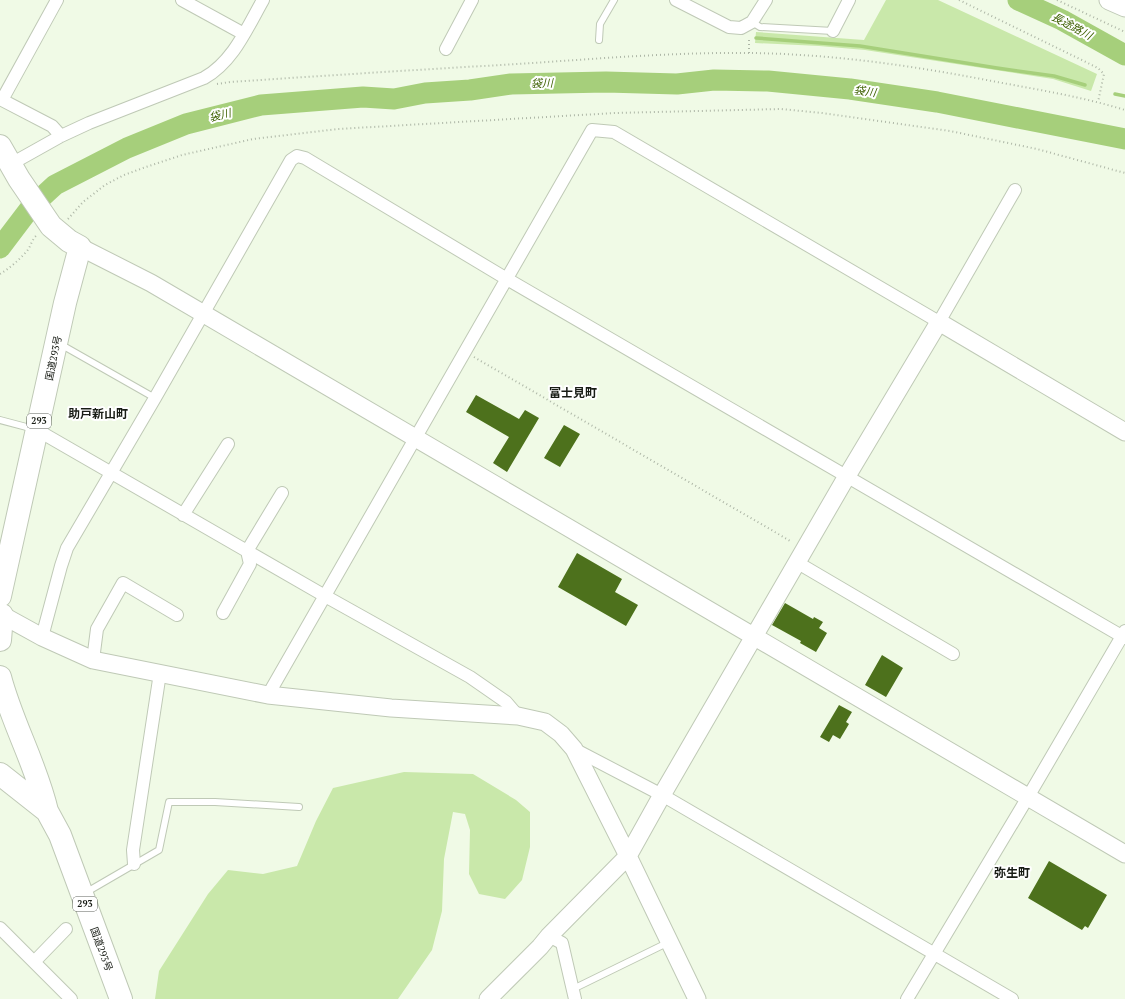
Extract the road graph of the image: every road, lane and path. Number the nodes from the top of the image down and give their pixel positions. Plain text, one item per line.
1 (57, 0) edge
2 (182, 0) edge
3 (263, 0) edge
4 (472, 0) edge
5 (614, 0) edge
6 (766, 0) edge
7 (849, 0) edge
8 (959, 0) edge
9 (1057, 0) edge
10 (1109, 0) edge
11 (679, 1) edge
12 (1125, 7) edge
13 (752, 22) junction
14 (833, 31) joint
15 (1125, 32) edge
16 (244, 34) junction
17 (599, 40) dead end
18 (749, 40) dead end
19 (446, 49) dead end
20 (749, 53) junction
21 (212, 85) dead end
22 (1098, 102) junction
23 (1125, 110) edge
24 (61, 136) junction
25 (8, 165) edge
26 (1015, 190) dead end
27 (45, 228) junction
28 (80, 247) junction
29 (0, 274) edge
30 (507, 279) junction
31 (203, 314) junction
32 (939, 322) junction
33 (56, 344) junction
34 (465, 351) junction
35 (155, 398) junction
36 (0, 420) edge
37 (37, 430) junction
38 (1125, 432) edge
39 (414, 438) junction
40 (228, 444) dead end
41 (111, 474) junction
42 (847, 476) junction
43 (282, 494) dead end
44 (183, 515) junction
45 (247, 551) junction
46 (801, 556) junction
47 (325, 596) junction
48 (1, 608) edge
49 (223, 614) dead end
50 (177, 615) dead end
51 (1124, 635) edge
52 (42, 637) junction
53 (755, 637) junction
54 (0, 640) edge
55 (953, 654) dead end
56 (92, 660) junction
57 (160, 674) junction
58 (0, 677) edge
59 (268, 694) junction
60 (518, 716) junction
61 (574, 749) junction
62 (0, 774) edge
63 (662, 795) junction
64 (1028, 797) junction
65 (299, 807) dead end
66 (47, 810) junction
67 (1125, 854) edge
68 (628, 856) junction
69 (134, 864) junction
70 (82, 895) junction
71 (66, 929) dead end
72 (1, 932) edge
73 (549, 936) junction
74 (670, 942) junction
75 (934, 954) junction
76 (34, 962) junction
77 (574, 994) edge
78 (71, 999) edge
79 (121, 999) edge
80 (488, 999) edge
81 (697, 999) edge
82 (907, 999) edge
83 (1012, 999) edge

1 - 24 street
2 - 16 street
3 - 16 street
4 - 19 street
5 - 17 lane
6 - 13 street
7 - 14 street
8 - 22 path
9 - 15 path
10 - 12 main road
11 - 13 street
13 - 14 lane
16 - 24 street
18 - 20 path
20 - 21 path
20 - 22 path
22 - 23 path
24 - 25 street
25 - 27 highway
26 - 32 street
27 - 28 highway
27 - 29 path
28 - 31 street
28 - 33 highway, 国道293号 / 293
30 - 31 street
30 - 32 street
30 - 34 street
30 - 42 street
31 - 35 street
31 - 39 street
32 - 38 street
32 - 42 street
33 - 35 lane
33 - 37 highway, 国道293号 / 293
34 - 39 street
34 - 46 path
35 - 41 street
36 - 37 lane
37 - 41 street
37 - 48 highway, 国道293号 / 293
39 - 47 street
39 - 53 street
40 - 44 street
41 - 44 street
41 - 52 street
42 - 46 street
42 - 51 street
43 - 45 street
44 - 45 street
45 - 47 street
45 - 49 street
46 - 53 street
46 - 55 street
47 - 59 street
47 - 60 street
48 - 52 street
48 - 54 highway, 国道293号 / 293
50 - 56 street
51 - 64 street
52 - 56 street
53 - 63 street
53 - 64 street
56 - 57 street
57 - 59 street
57 - 69 street
58 - 66 highway, 国道293号 / 293
59 - 60 street
60 - 61 street
61 - 63 street
61 - 68 street
62 - 66 highway, 国道293号
63 - 68 street
63 - 75 street
64 - 67 street
64 - 75 street
65 - 69 lane
66 - 70 highway, 国道293号 / 293
68 - 73 street
68 - 74 street
69 - 70 lane
70 - 79 highway, 国道293号 / 293
71 - 76 street
72 - 76 street
73 - 77 street
73 - 80 street
74 - 77 lane
74 - 81 street
75 - 82 street
75 - 83 street
76 - 78 street

